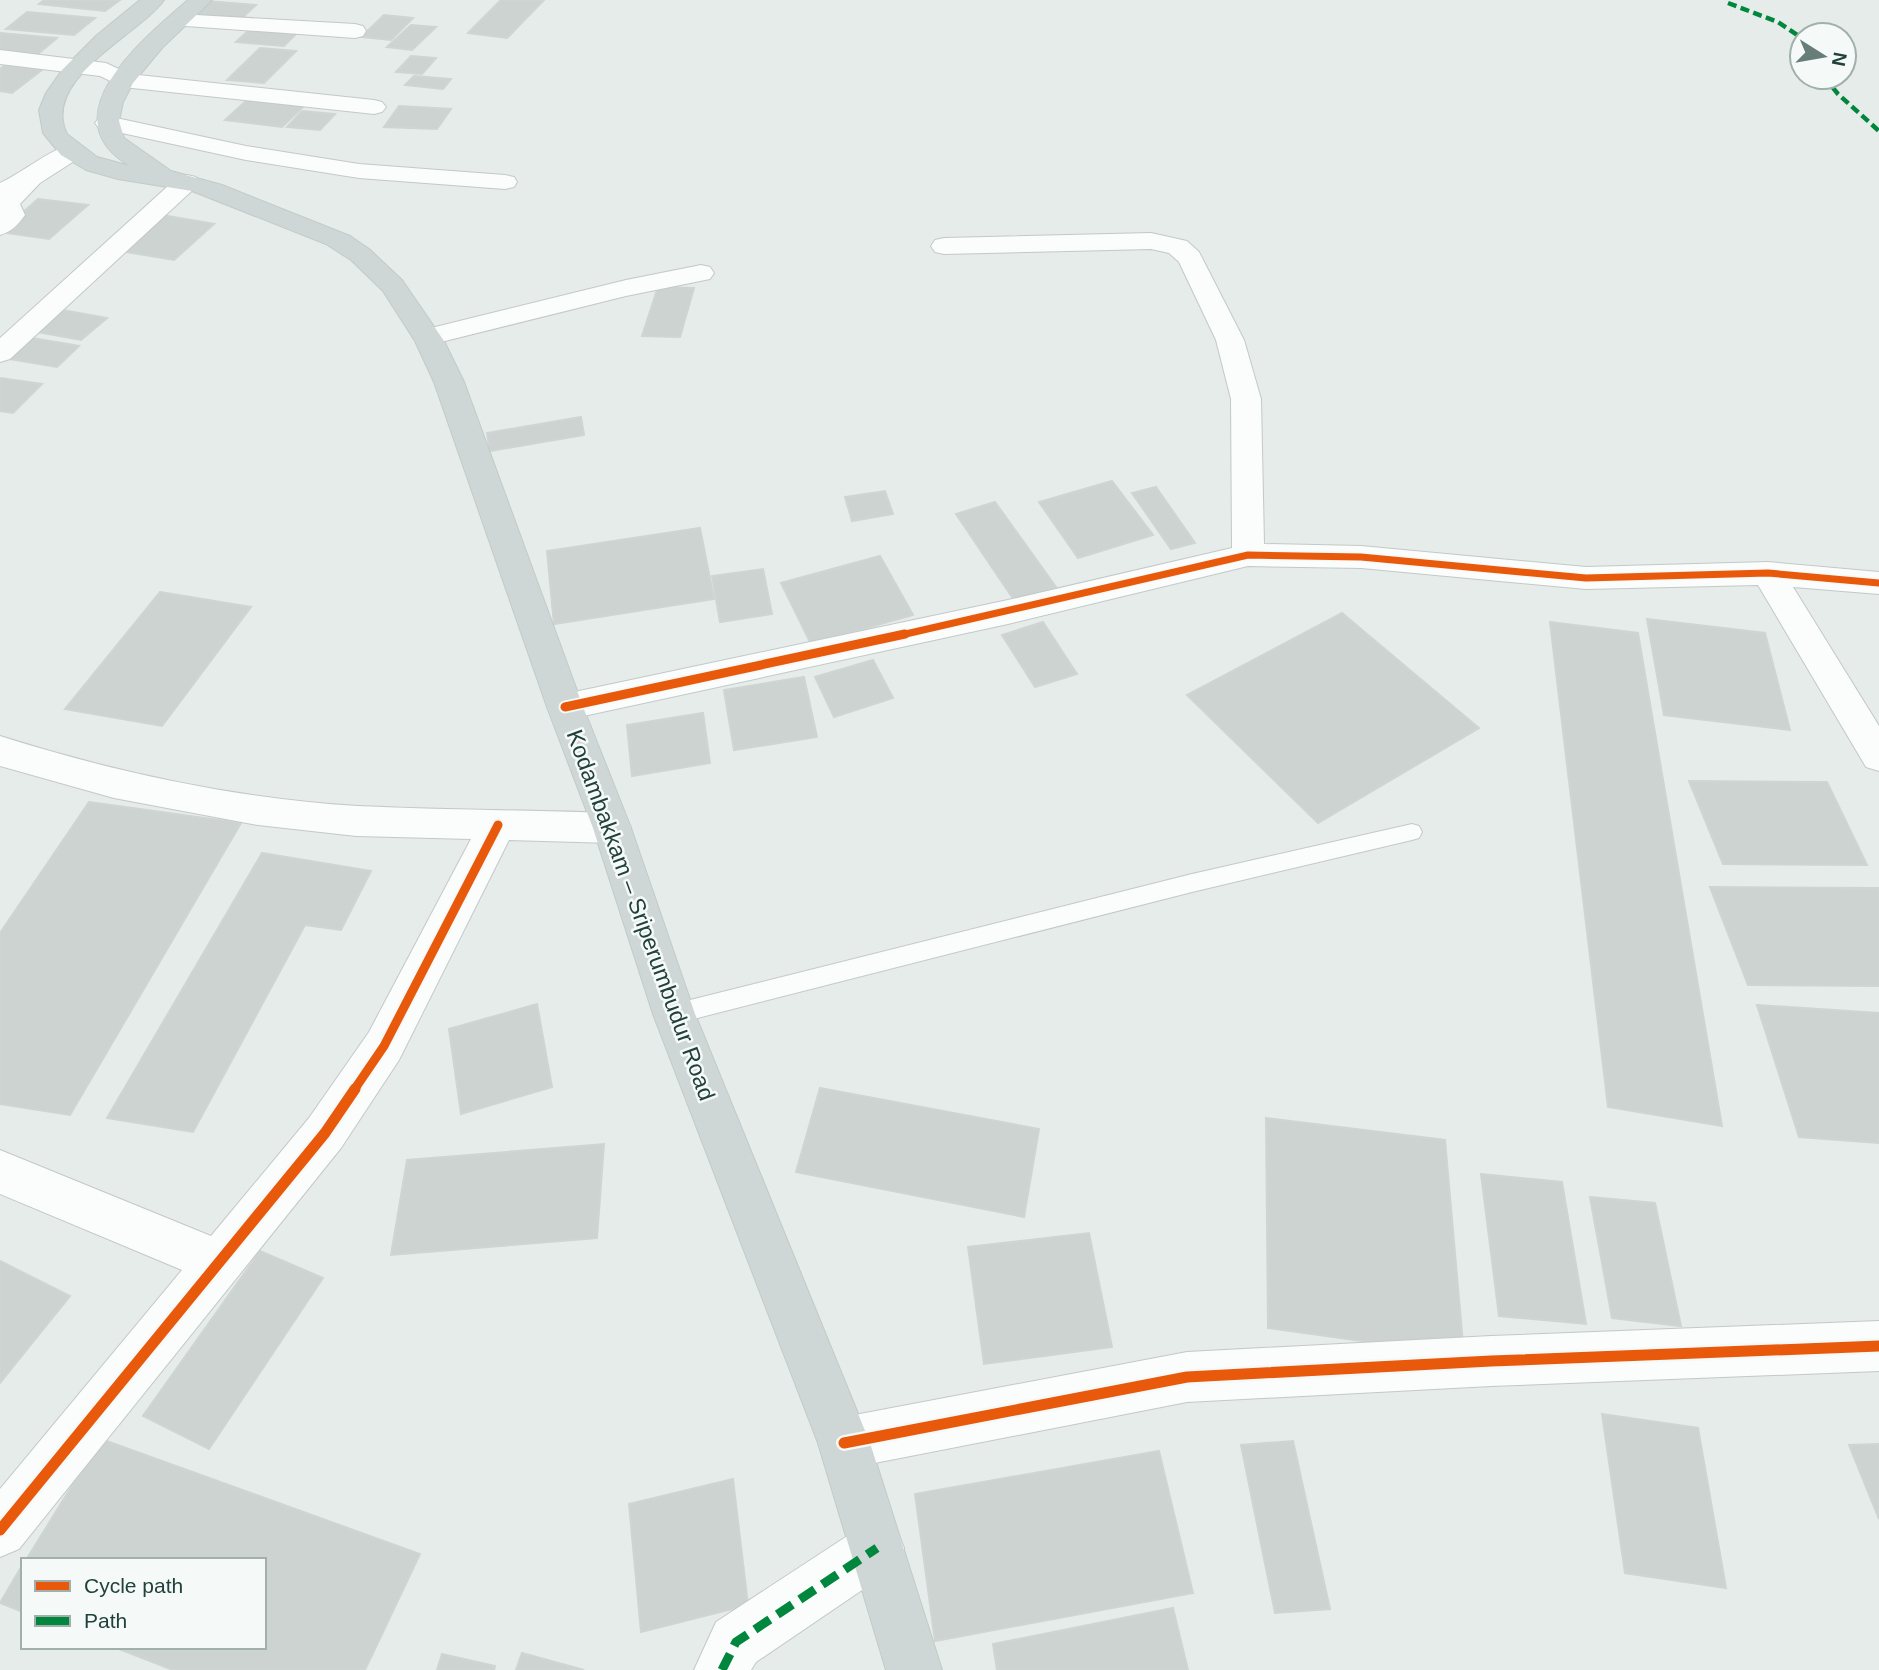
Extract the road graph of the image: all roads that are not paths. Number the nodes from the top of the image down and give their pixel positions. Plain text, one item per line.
1 (153, 0) edge
2 (201, 0) edge
3 (179, 20) junction
4 (355, 31) dead end
5 (0, 57) edge
6 (78, 66) junction
7 (122, 80) junction
8 (374, 107) dead end
9 (107, 123) junction
10 (73, 151) junction
11 (178, 180) junction
12 (505, 182) dead end
13 (9, 200) edge
14 (944, 246) dead end
15 (701, 273) dead end
16 (429, 337) junction
17 (0, 352) edge
18 (1248, 555) junction
19 (1768, 573) junction
20 (1879, 583) edge
21 (565, 707) junction
22 (0, 750) edge
23 (1879, 757) edge
24 (498, 825) junction
25 (612, 828) junction
26 (1412, 832) dead end
27 (674, 1014) junction
28 (0, 1172) edge
29 (219, 1262) junction
30 (1879, 1346) edge
31 (844, 1443) junction
32 (0, 1530) edge
33 (877, 1548) junction
34 (722, 1670) edge
35 (914, 1670) edge

1 - 6 main road, Kodambakkam – Sriperumbudur Road
2 - 3 main road
3 - 4 street
3 - 7 main road
5 - 6 street
6 - 7 street
6 - 10 main road, Kodambakkam – Sriperumbudur Road
7 - 8 street
7 - 9 main road
9 - 11 main road, Kodambakkam – Sriperumbudur Road
9 - 12 street
10 - 11 main road, Kodambakkam – Sriperumbudur Road
10 - 13 street
11 - 16 main road, Kodambakkam – Sriperumbudur Road
11 - 17 street
14 - 18 street
15 - 16 street
16 - 21 main road, Kodambakkam – Sriperumbudur Road
18 - 19 street
18 - 21 street
19 - 20 street
19 - 23 street
21 - 25 main road, Kodambakkam – Sriperumbudur Road
22 - 24 street
24 - 25 street
24 - 29 street
25 - 27 main road, Kodambakkam – Sriperumbudur Road
26 - 27 lane
27 - 31 main road, Kodambakkam – Sriperumbudur Road
28 - 29 street
29 - 32 street
30 - 31 street
31 - 33 main road, Kodambakkam – Sriperumbudur Road
33 - 34 street
33 - 35 main road, Kodambakkam – Sriperumbudur Road

